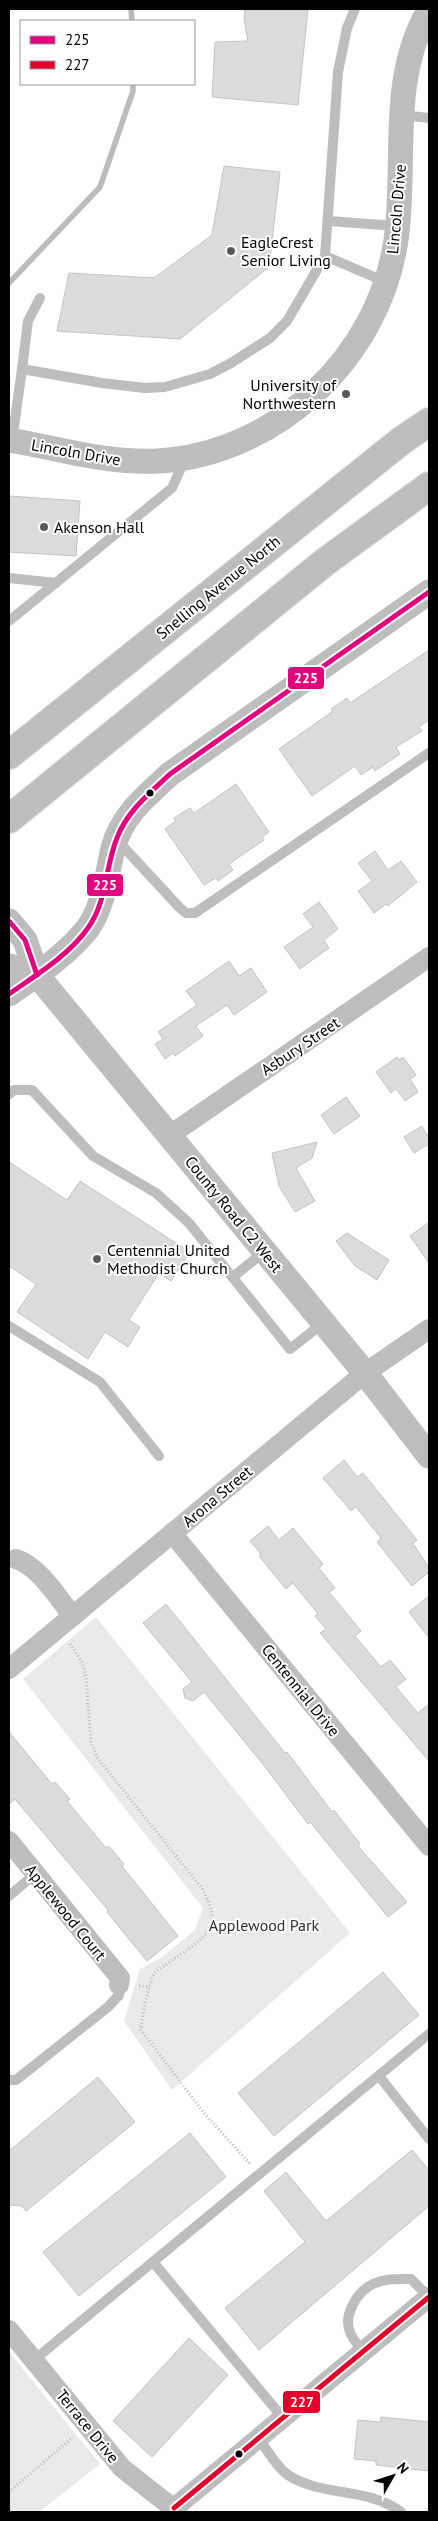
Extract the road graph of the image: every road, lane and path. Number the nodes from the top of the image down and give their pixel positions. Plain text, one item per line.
1 (355, 9) edge
2 (429, 10) edge
3 (401, 115) junction
4 (429, 118) edge
5 (328, 221) junction
6 (397, 226) junction
7 (325, 256) junction
8 (386, 282) junction
9 (40, 298) dead end
10 (22, 369) junction
11 (429, 422) edge
12 (11, 441) edge
13 (182, 458) junction
14 (429, 486) edge
15 (9, 578) edge
16 (56, 583) junction
17 (429, 592) edge
18 (9, 621) edge
19 (429, 753) edge
20 (9, 755) edge
21 (9, 819) edge
22 (117, 840) junction
23 (9, 921) edge
24 (429, 958) edge
25 (9, 966) edge
26 (37, 975) junction
27 (9, 994) edge
28 (9, 1094) edge
29 (170, 1135) junction
30 (265, 1251) junction
31 (233, 1277) junction
32 (324, 1323) junction
33 (9, 1326) edge
34 (429, 1329) edge
35 (365, 1373) junction
36 (159, 1456) dead end
37 (429, 1456) edge
38 (172, 1533) junction
39 (12, 1560) edge
40 (73, 1616) junction
41 (68, 1641) dead end
42 (9, 1669) edge
43 (9, 1841) edge
44 (429, 1846) edge
45 (35, 1874) junction
46 (9, 1896) edge
47 (119, 1985) joint
48 (429, 2034) edge
49 (378, 2076) junction
50 (9, 2080) edge
51 (429, 2139) edge
52 (259, 2175) junction
53 (154, 2262) junction
54 (429, 2297) edge
55 (9, 2330) edge
56 (363, 2351) junction
57 (34, 2360) junction
58 (283, 2418) junction
59 (74, 2436) dead end
60 (258, 2438) junction
61 (9, 2492) edge
62 (176, 2511) edge
63 (401, 2512) edge

1 - 5 lane
2 - 3 street, Lincoln Drive
3 - 4 lane
3 - 6 street, Lincoln Drive
5 - 6 lane
5 - 7 lane
6 - 8 street, Lincoln Drive
7 - 8 lane
7 - 10 lane
8 - 13 street, Lincoln Drive
9 - 10 lane
10 - 12 lane
11 - 20 highway, Snelling Avenue North
12 - 13 street, Lincoln Drive
13 - 16 lane
14 - 21 highway
15 - 16 lane
16 - 18 lane
17 - 22 street
19 - 22 lane
22 - 26 street
23 - 26 street, County Road C2 West
24 - 29 street, Asbury Street
25 - 26 street
26 - 27 street
26 - 29 street, County Road C2 West
28 - 31 lane
29 - 30 street, County Road C2 West
30 - 31 lane
30 - 32 street, County Road C2 West
31 - 32 lane
32 - 35 street, County Road C2 West
33 - 36 lane
34 - 35 street, Arona Street
35 - 37 street, County Road C2 West
35 - 38 street, Arona Street
38 - 40 street, Arona Street
38 - 44 street, Centennial Drive
39 - 40 street
40 - 42 street, Arona Street
41 - 52 path
43 - 45 street, Applewood Court
45 - 46 lane
45 - 47 street, Applewood Court
47 - 50 lane
48 - 49 lane
49 - 51 lane
49 - 52 lane
52 - 53 lane
53 - 57 lane
53 - 58 lane
54 - 56 street
54 - 56 lane
55 - 57 street, Terrace Drive
56 - 58 street
57 - 62 street, Terrace Drive
58 - 60 street
59 - 61 path
60 - 62 street
60 - 63 lane

